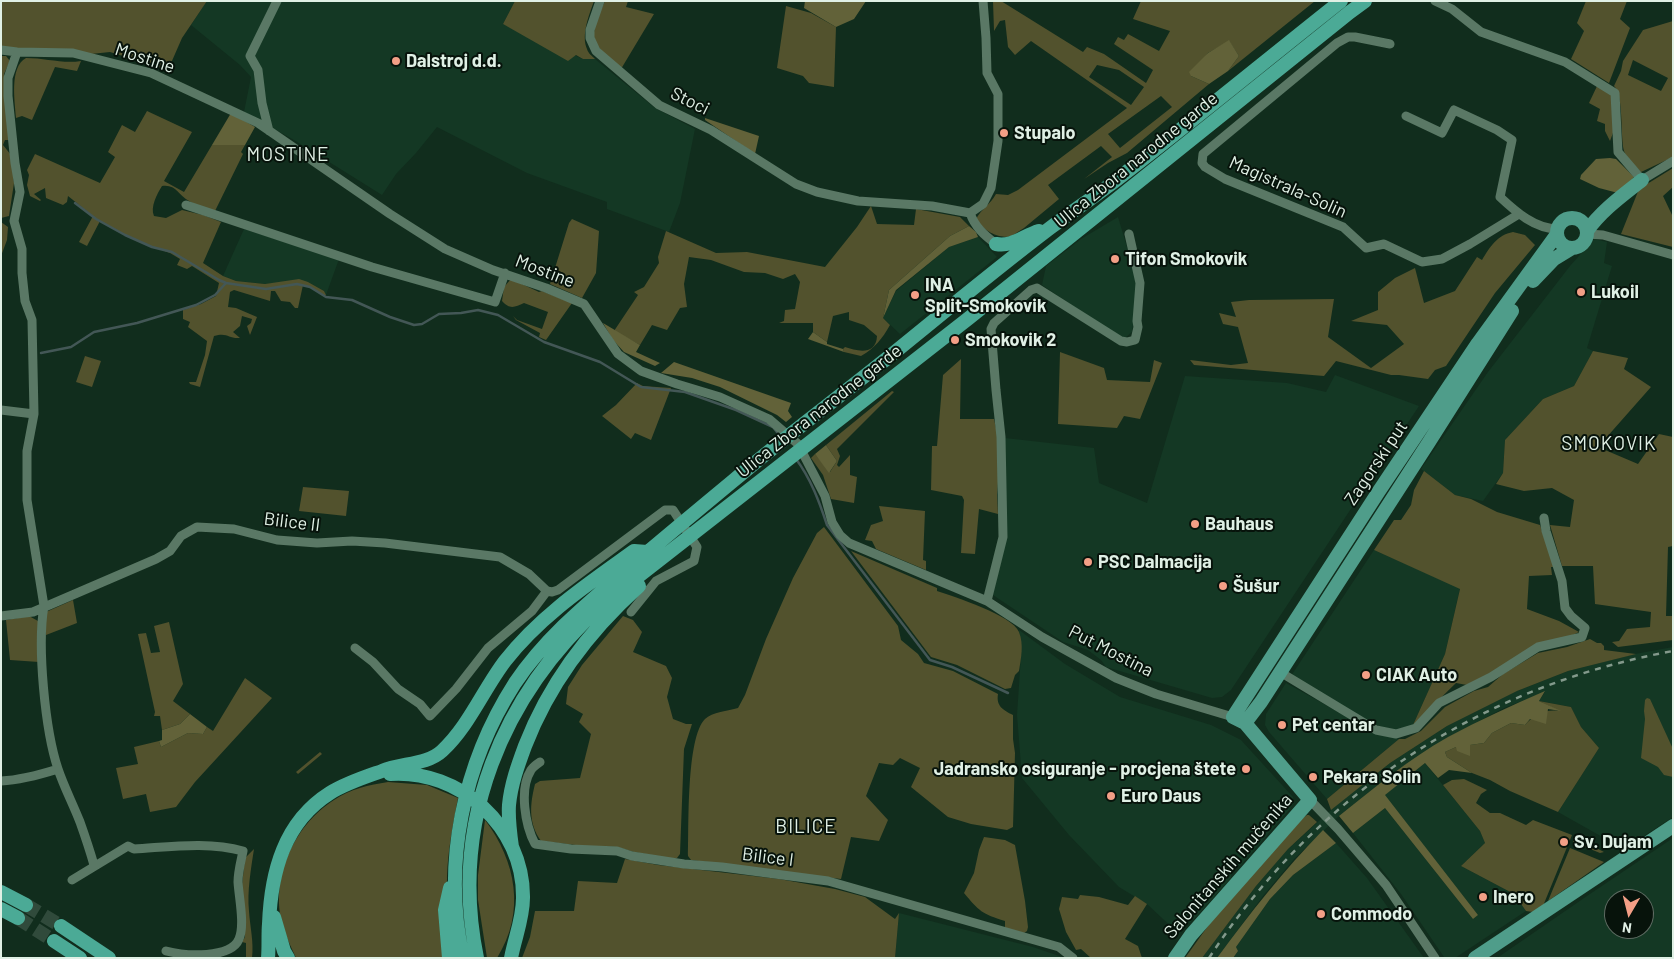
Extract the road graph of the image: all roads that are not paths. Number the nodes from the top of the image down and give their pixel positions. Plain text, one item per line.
1 (277, 1) edge
2 (600, 1) edge
3 (983, 1) edge
4 (1365, 1) edge
5 (1435, 1) edge
6 (1344, 5) edge
7 (1390, 44) dead end
8 (1, 50) edge
9 (17, 52) junction
10 (1406, 116) dead end
11 (269, 131) junction
12 (1673, 161) edge
13 (1642, 180) junction
14 (186, 205) dead end
15 (1608, 207) junction
16 (970, 212) junction
17 (1519, 214) junction
18 (1568, 219) junction
19 (1051, 228) junction
20 (1558, 232) junction
21 (1587, 233) junction
22 (1129, 234) dead end
23 (996, 244) joint
24 (1572, 248) junction
25 (1673, 255) edge
26 (505, 273) junction
27 (1, 410) edge
28 (34, 414) junction
29 (798, 444) joint
30 (1544, 518) dead end
31 (684, 541) junction
32 (647, 552) junction
33 (547, 591) junction
34 (987, 601) junction
35 (44, 606) junction
36 (631, 612) dead end
37 (1, 616) edge
38 (536, 616) junction
39 (355, 648) dead end
40 (1280, 672) junction
41 (1239, 720) junction
42 (540, 762) dead end
43 (58, 769) junction
44 (362, 778) junction
45 (1, 781) edge
46 (1310, 800) junction
47 (1673, 826) edge
48 (512, 846) junction
49 (94, 865) junction
50 (454, 872) junction
51 (72, 880) dead end
52 (1, 892) edge
53 (272, 893) junction
54 (26, 905) tunnel mouth
55 (1, 908) edge
56 (18, 918) tunnel mouth
57 (61, 926) tunnel mouth
58 (54, 941) tunnel mouth
59 (166, 951) dead end
60 (510, 954) edge
61 (80, 958) edge
62 (109, 958) edge
63 (268, 958) edge
64 (288, 958) edge
65 (449, 958) edge
66 (462, 958) edge
67 (477, 958) edge
68 (1074, 958) edge
69 (1175, 958) edge
70 (1435, 958) edge
71 (1475, 958) edge

1 - 11 street
2 - 16 street, Stoci
3 - 16 street
4 - 6 highway, Ulica Zbora narodne garde
5 - 13 street
6 - 19 highway, Ulica Zbora narodne garde
6 - 31 highway, Ulica Zbora narodne garde
7 - 17 street, Magistrala-Solin
8 - 9 street, Mostine
9 - 11 street, Mostine
9 - 28 street
10 - 17 street
11 - 26 street, Mostine
12 - 13 street
13 - 15 main road
14 - 26 street
15 - 18 main road
15 - 21 main road
16 - 23 street
17 - 20 street
18 - 20 main road
18 - 21 main road
19 - 23 highway
19 - 32 highway, Ulica Zbora narodne garde
20 - 24 main road
20 - 41 main road, Zagorski put
21 - 24 main road
21 - 25 street
22 - 34 street
24 - 40 main road, Zagorski put
26 - 29 street, Mostine
27 - 28 street
28 - 35 street
29 - 34 street, Put Mostina
30 - 40 street
31 - 48 highway
31 - 67 highway, Ulica Zbora narodne garde
32 - 38 highway
32 - 50 highway, Ulica Zbora narodne garde
33 - 35 street, Bilice II
33 - 36 street
33 - 38 street
34 - 41 street, Put Mostina
35 - 37 street, Bilice II
35 - 43 street
38 - 39 street
38 - 44 highway
40 - 41 main road, Zagorski put
41 - 46 main road
42 - 68 street, Bilice I
43 - 45 street
43 - 49 street
44 - 48 highway
44 - 53 highway
46 - 69 main road, Salonitanskih mučenika
46 - 70 street
47 - 71 main road
48 - 60 highway
49 - 51 street
49 - 59 street
50 - 65 highway
50 - 66 highway, Ulica Zbora narodne garde
52 - 54 highway
53 - 63 highway
53 - 64 highway
55 - 56 highway
57 - 62 highway
58 - 61 highway

